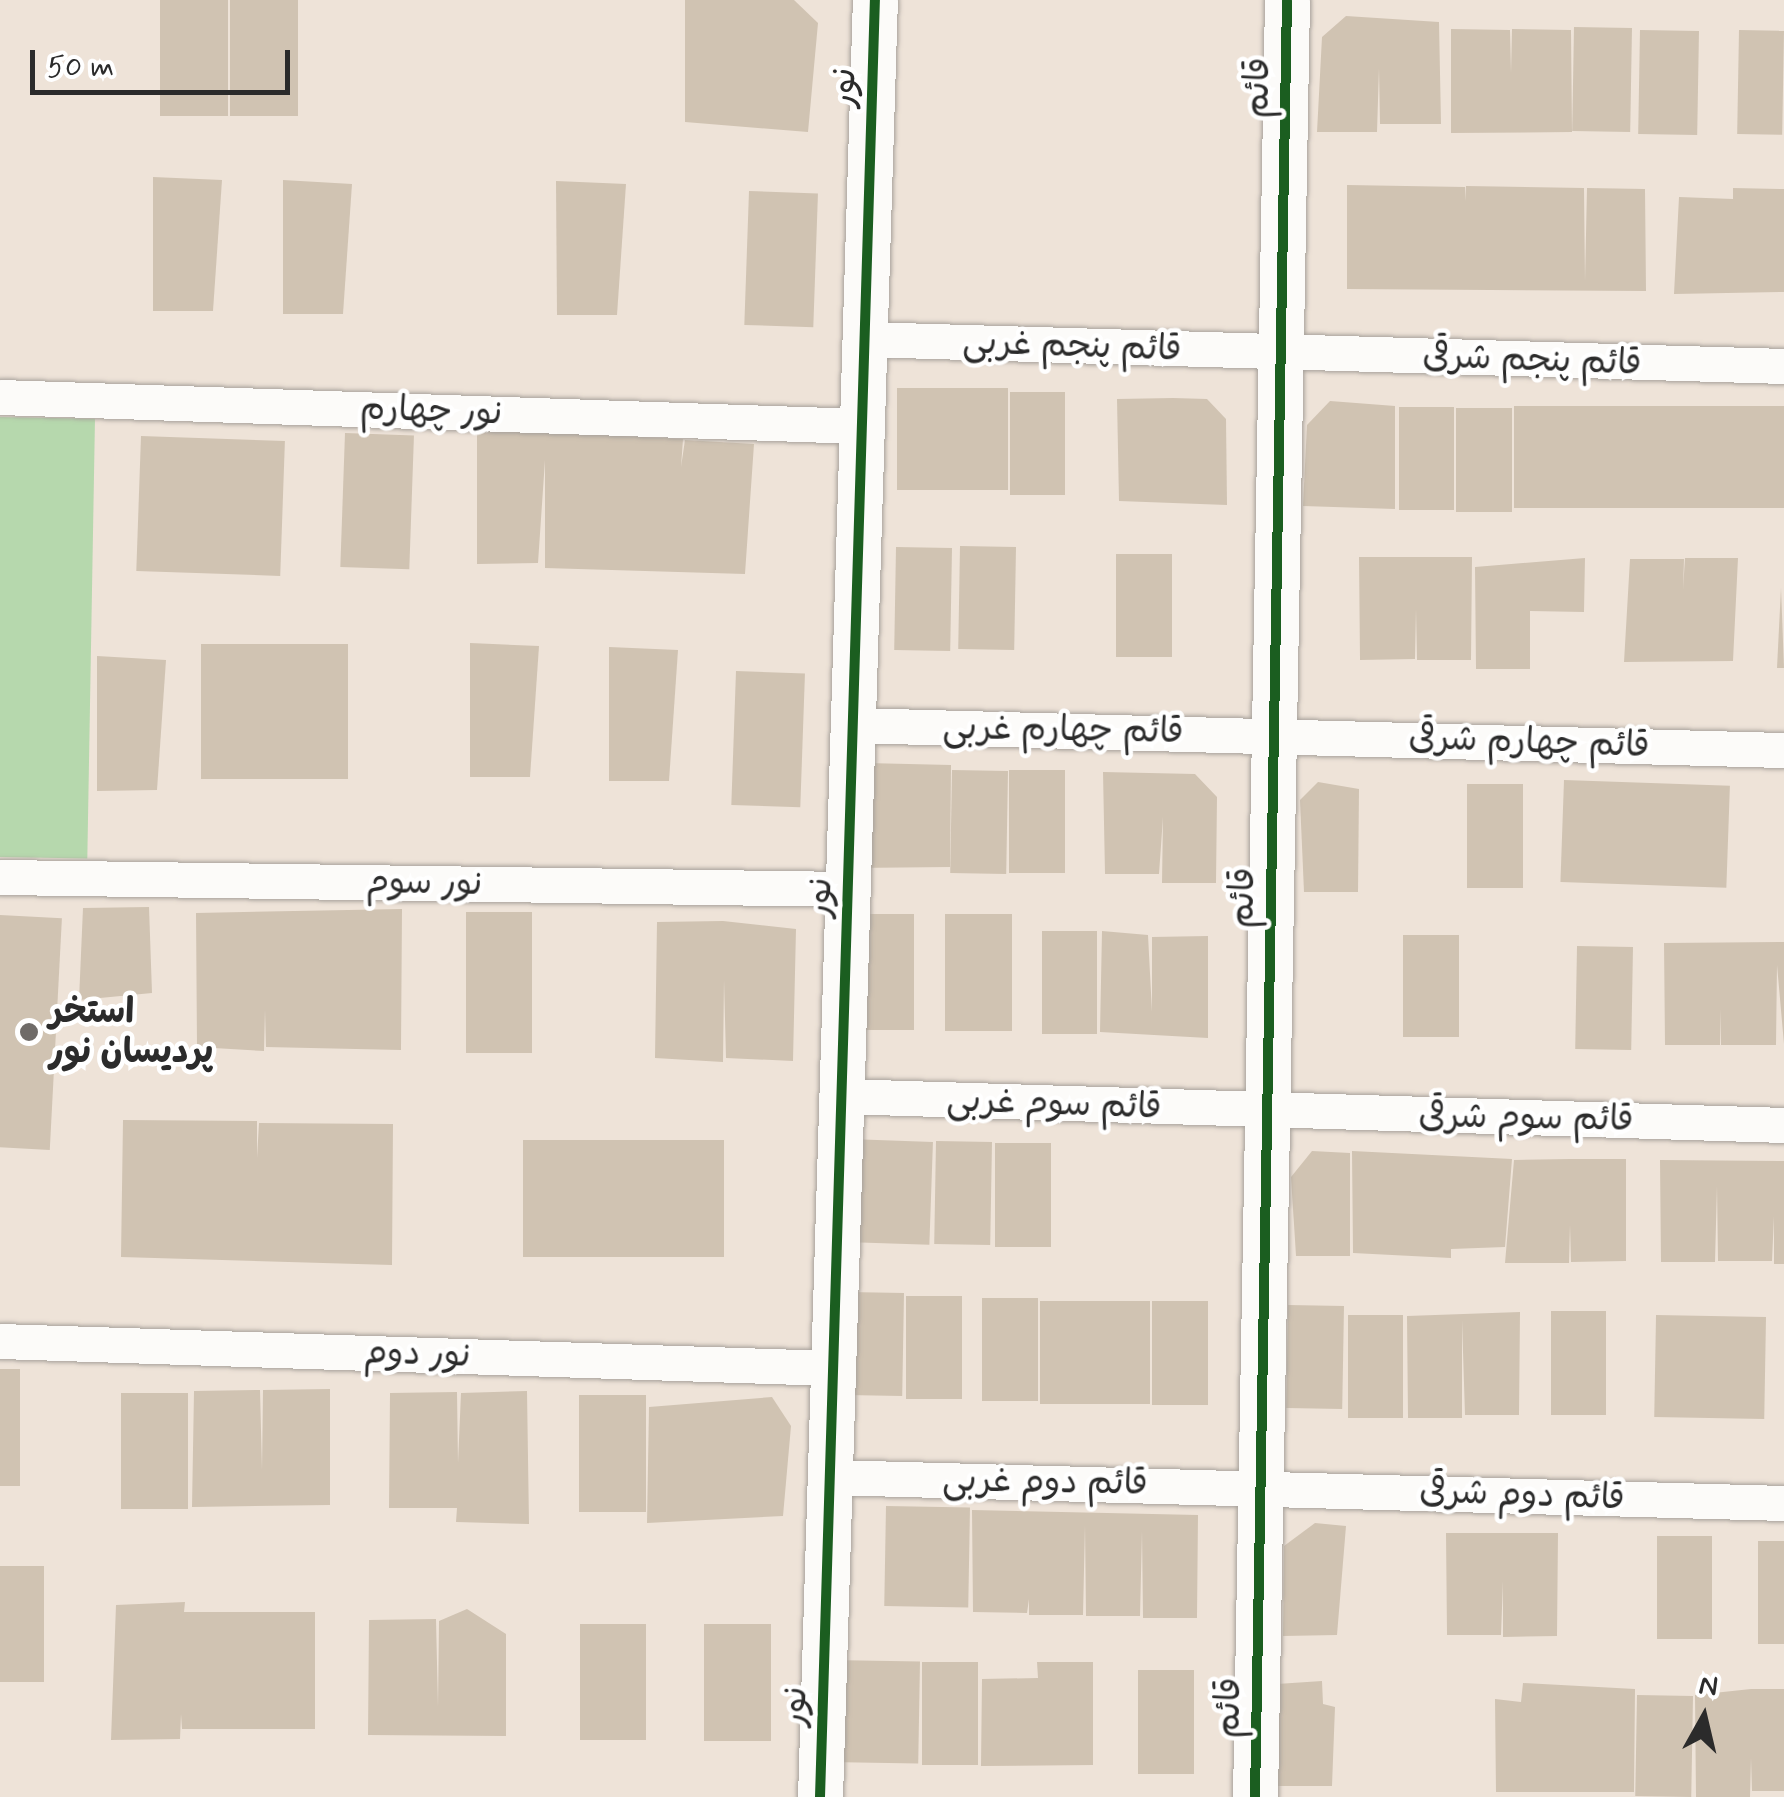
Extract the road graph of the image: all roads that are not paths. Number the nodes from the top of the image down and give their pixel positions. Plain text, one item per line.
1 (874, 0) edge
2 (1287, 0) edge
3 (864, 339) junction
4 (1280, 353) junction
5 (1784, 366) edge
6 (0, 397) edge
7 (862, 426) junction
8 (852, 725) junction
9 (1274, 734) junction
10 (1784, 750) edge
11 (0, 877) edge
12 (848, 889) junction
13 (841, 1096) junction
14 (1267, 1112) junction
15 (1784, 1125) edge
16 (0, 1340) edge
17 (833, 1368) junction
18 (830, 1477) junction
19 (1261, 1487) junction
20 (1784, 1503) edge
21 (820, 1797) edge
22 (1255, 1797) edge

1 - 3 street, نور
2 - 4 street, قائم
3 - 4 street, قائم پنجم غربی
3 - 7 street, نور
4 - 5 street, قائم پنجم شرقی
4 - 9 street, قائم
6 - 7 street, نور چهارم
7 - 8 street, نور
8 - 9 street, قائم چهارم غربی
8 - 12 street, نور
9 - 10 street, قائم چهارم شرقی
9 - 14 street, قائم
11 - 12 street, نور سوم
12 - 13 street, نور
13 - 14 street, قائم سوم غربی
13 - 17 street, نور
14 - 15 street, قائم سوم شرقی
14 - 19 street, قائم
16 - 17 street, نور دوم
17 - 18 street, نور
18 - 19 street, قائم دوم غربی
18 - 21 street, نور
19 - 20 street, قائم دوم شرقی
19 - 22 street, قائم

